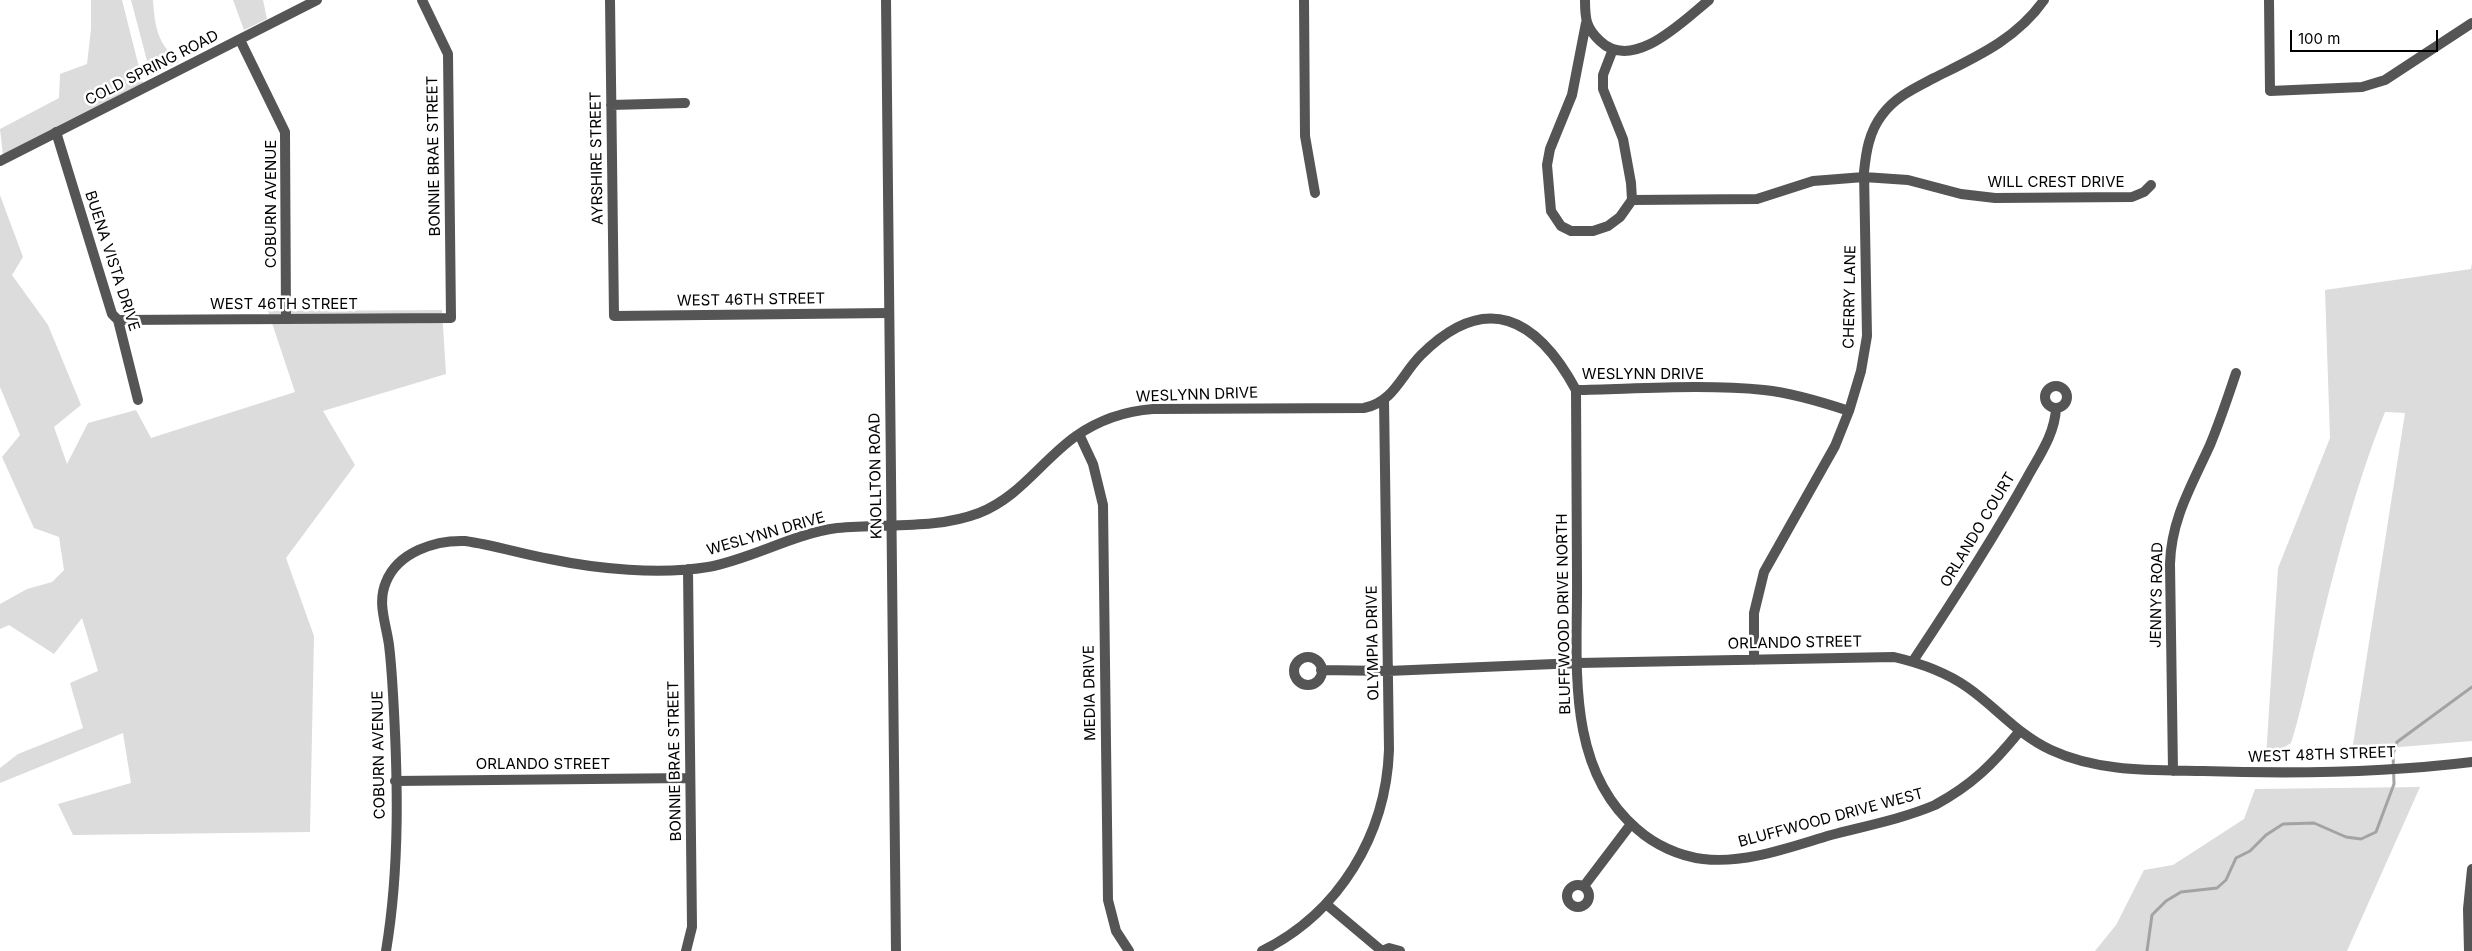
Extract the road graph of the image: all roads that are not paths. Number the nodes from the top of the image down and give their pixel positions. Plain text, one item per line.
1 (317, 0) edge
2 (422, 0) edge
3 (610, 0) edge
4 (886, 0) edge
5 (1304, 0) edge
6 (1585, 0) edge
7 (1709, 0) edge
8 (2044, 0) edge
9 (2269, 0) edge
10 (1586, 23) junction
11 (2472, 23) edge
12 (240, 40) junction
13 (1613, 49) junction
14 (685, 103) dead end
15 (611, 105) junction
16 (56, 132) junction
17 (0, 161) edge
18 (1864, 177) junction
19 (2151, 185) dead end
20 (1315, 193) dead end
21 (1632, 200) junction
22 (890, 313) junction
23 (614, 316) joint
24 (451, 318) joint
25 (286, 319) junction
26 (118, 320) junction
27 (2236, 373) dead end
28 (1576, 390) junction
29 (138, 400) dead end
30 (1384, 400) junction
31 (2056, 408) dead end
32 (1850, 411) junction
33 (1079, 434) junction
34 (892, 524) junction
35 (398, 564) joint
36 (688, 569) junction
37 (1754, 660) junction
38 (1913, 661) junction
39 (1578, 663) junction
40 (1321, 670) dead end
41 (1388, 671) junction
42 (2019, 732) junction
43 (2472, 762) edge
44 (2172, 771) junction
45 (690, 778) junction
46 (396, 780) junction
47 (1631, 824) junction
48 (2472, 869) edge
49 (1584, 886) dead end
50 (1326, 904) junction
51 (386, 951) edge
52 (686, 951) edge
53 (896, 951) edge
54 (1129, 951) edge
55 (1262, 951) edge
56 (1382, 951) edge
57 (1400, 951) edge
58 (2469, 951) edge

1 - 12 street, COLD SPRING ROAD
2 - 24 street, BONNIE BRAE STREET
3 - 15 street, AYRSHIRE STREET
4 - 22 street, KNOLLTON ROAD
5 - 20 street
6 - 10 street
7 - 13 street
8 - 18 street, CHERRY LANE
9 - 11 street
10 - 13 street
10 - 21 street
12 - 16 street, COLD SPRING ROAD
12 - 25 street, COBURN AVENUE
13 - 21 street
14 - 15 street
15 - 23 street, AYRSHIRE STREET
16 - 17 street, COLD SPRING ROAD
16 - 26 street, BUENA VISTA DRIVE
18 - 19 street, WILL CREST DRIVE
18 - 21 street, WILL CREST DRIVE
18 - 32 street, CHERRY LANE
22 - 23 street, WEST 46TH STREET
22 - 34 street, KNOLLTON ROAD
24 - 25 street, WEST 46TH STREET
25 - 26 street, WEST 46TH STREET
26 - 29 street, BUENA VISTA DRIVE
27 - 44 street, JENNYS ROAD
28 - 30 street, WESLYNN DRIVE
28 - 32 street, WESLYNN DRIVE
28 - 39 street, BLUFFWOOD DRIVE NORTH
30 - 33 street, WESLYNN DRIVE
30 - 41 street, OLYMPIA DRIVE
31 - 38 street, ORLANDO COURT
32 - 37 street, CHERRY LANE
33 - 34 street, WESLYNN DRIVE
33 - 54 street, MEDIA DRIVE
34 - 36 street, WESLYNN DRIVE
34 - 53 street, KNOLLTON ROAD
35 - 36 street, WESLYNN DRIVE
35 - 46 street, COBURN AVENUE
36 - 45 street, BONNIE BRAE STREET
37 - 38 street, ORLANDO STREET
37 - 39 street, ORLANDO STREET
38 - 42 street, ORLANDO STREET
39 - 41 street, ORLANDO STREET
39 - 47 street, BLUFFWOOD DRIVE NORTH
40 - 41 street, ORLANDO STREET
41 - 50 street, OLYMPIA DRIVE
42 - 44 street, ORLANDO STREET
42 - 47 street, BLUFFWOOD DRIVE WEST
43 - 44 street, WEST 48TH STREET
45 - 46 street, ORLANDO STREET
45 - 52 street, BONNIE BRAE STREET
46 - 51 street, COBURN AVENUE
47 - 49 street
48 - 58 street
50 - 55 street, OLYMPIA DRIVE
50 - 56 street
56 - 57 street

